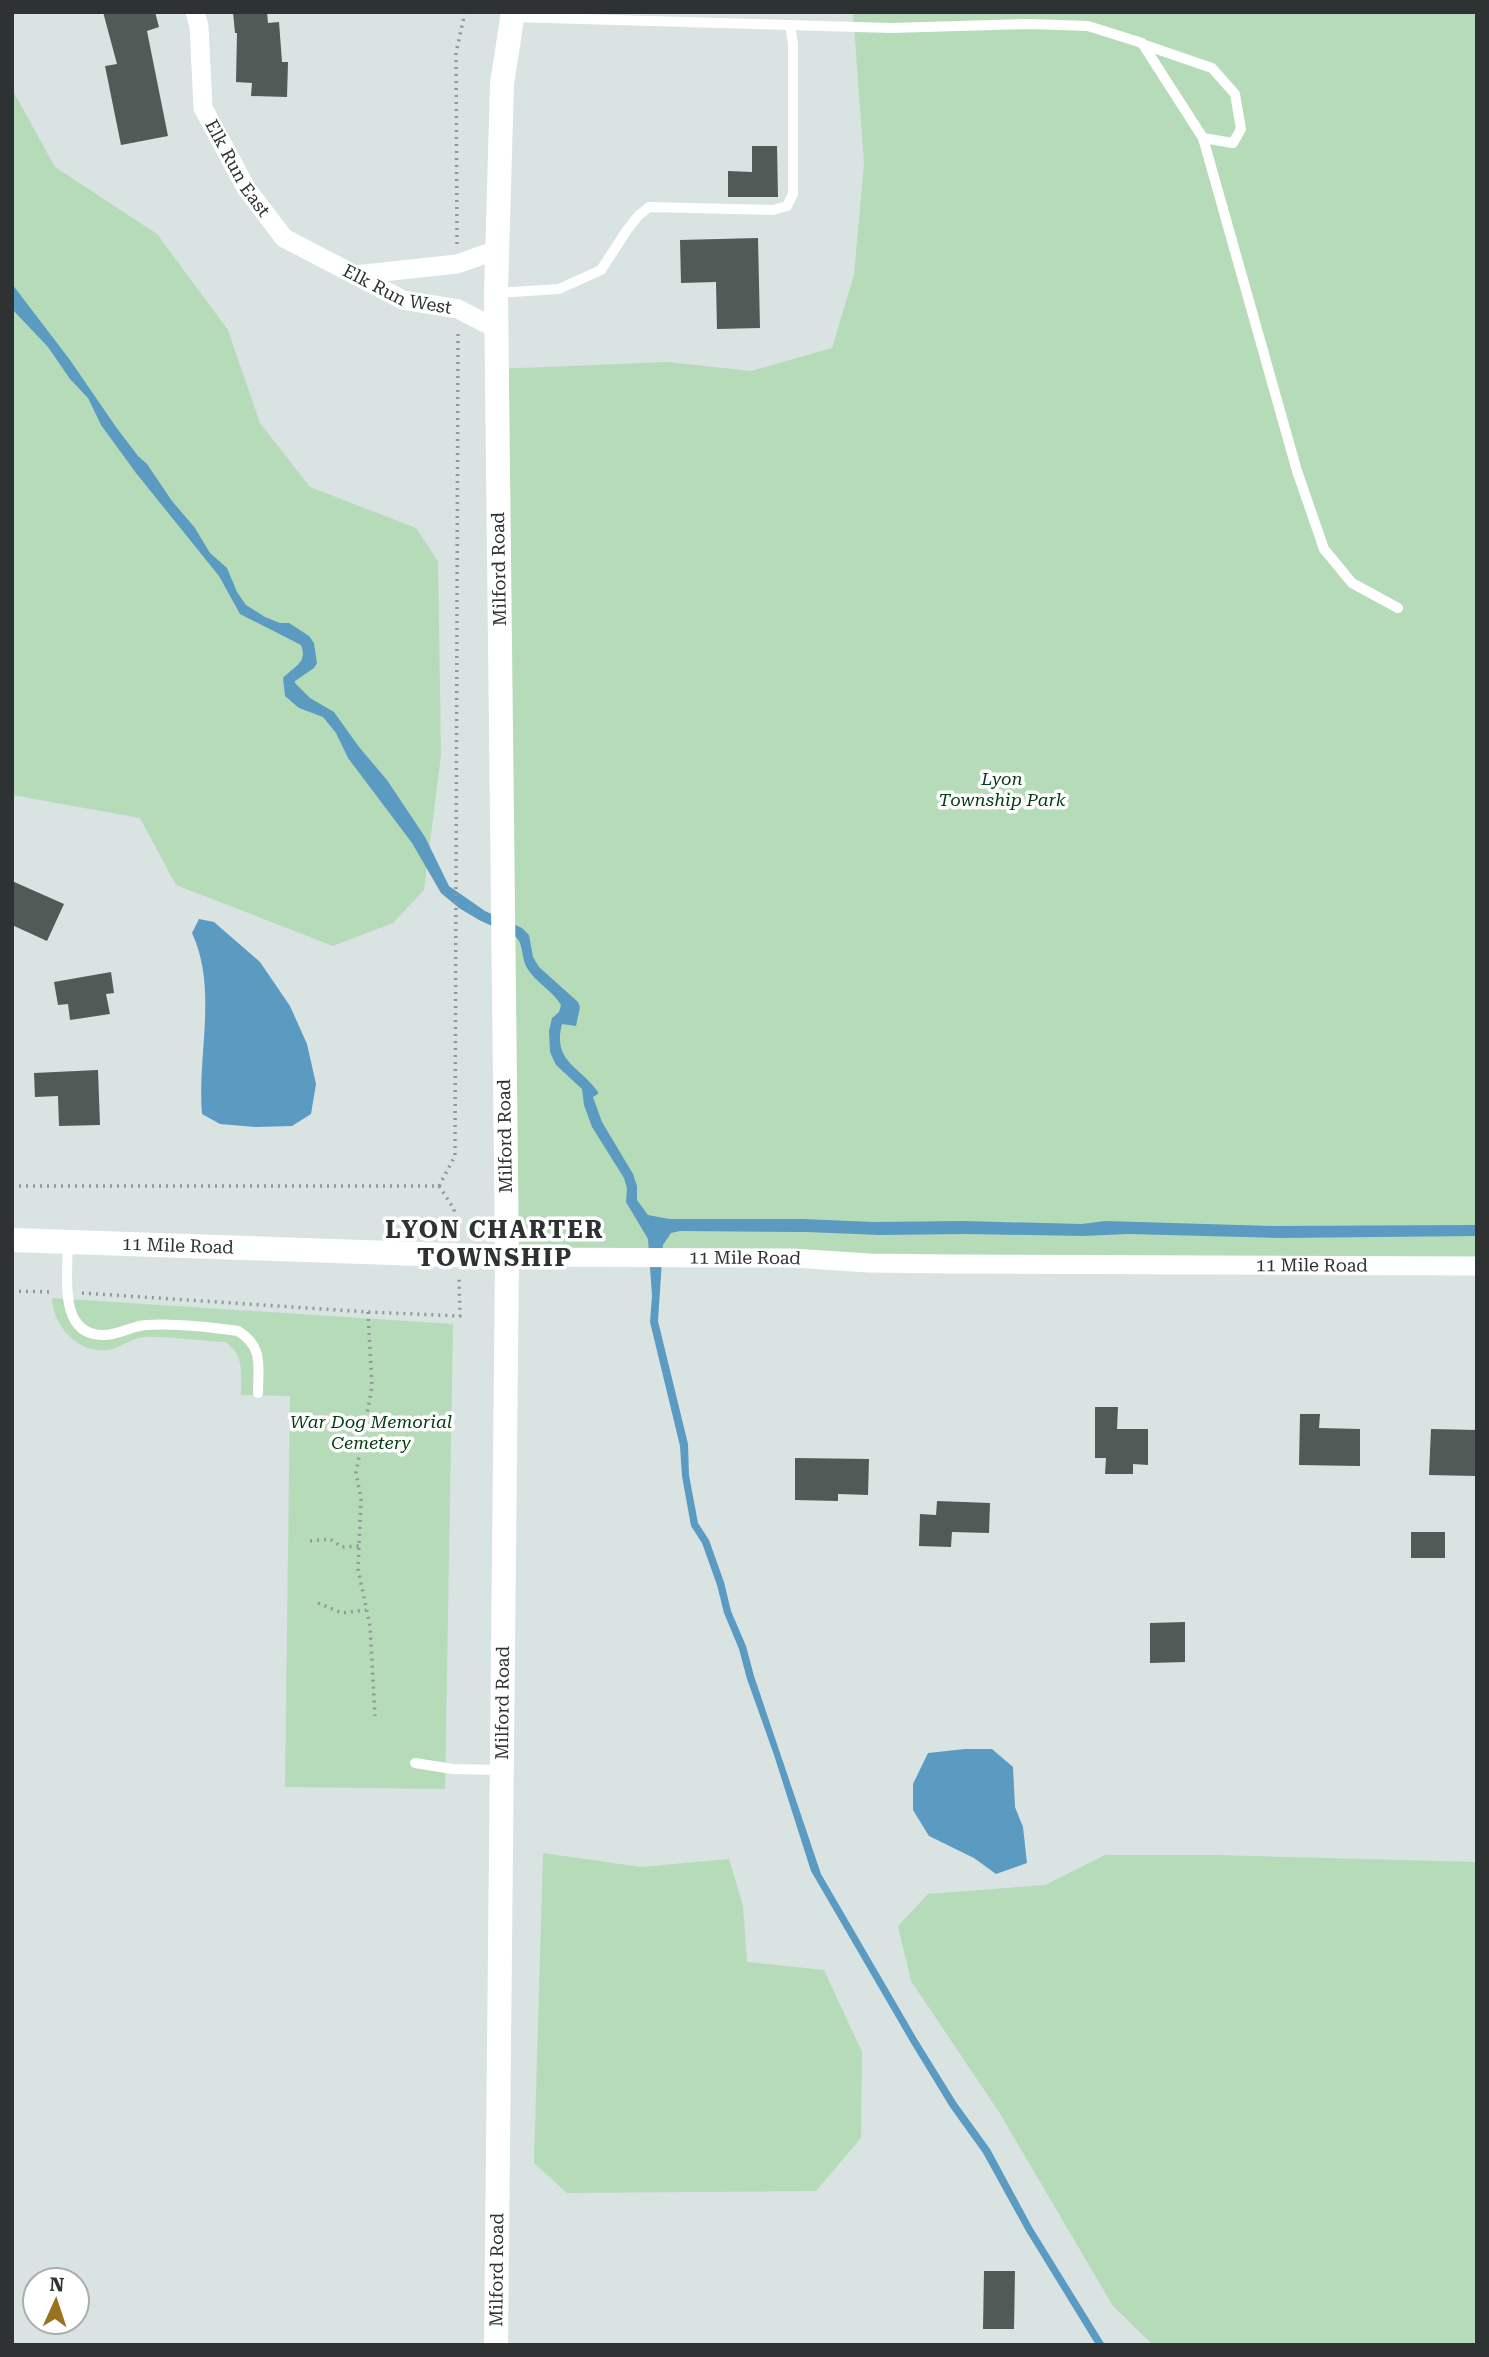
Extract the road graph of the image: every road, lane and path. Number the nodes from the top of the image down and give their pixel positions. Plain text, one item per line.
1 (195, 12) edge
2 (465, 12) edge
3 (512, 15) edge
4 (790, 25) junction
5 (1142, 43) junction
6 (1203, 138) junction
7 (497, 250) junction
8 (457, 264) junction
9 (355, 275) junction
10 (496, 293) junction
11 (458, 309) junction
12 (497, 329) junction
13 (1398, 608) dead end
14 (439, 1186) dead end
15 (12, 1240) edge
16 (68, 1242) junction
17 (507, 1257) junction
18 (1477, 1266) edge
19 (368, 1312) dead end
20 (258, 1393) dead end
21 (310, 1541) dead end
22 (359, 1546) junction
23 (317, 1603) dead end
24 (366, 1610) junction
25 (375, 1716) dead end
26 (415, 1763) dead end
27 (502, 1770) junction
28 (496, 2345) edge

1 - 9 street, Elk Run East
2 - 8 path
3 - 4 lane
3 - 7 street, Milford Road
4 - 5 lane
4 - 10 lane
5 - 6 lane
5 - 6 lane
6 - 13 lane
7 - 8 street, Elk Run West
7 - 10 street, Milford Road
8 - 9 street, Elk Run West
9 - 11 street, Elk Run West
10 - 12 street, Milford Road
11 - 12 street, Elk Run West
11 - 14 path
12 - 17 street, Milford Road
15 - 16 street, 11 Mile Road
16 - 17 street, 11 Mile Road
16 - 20 lane
17 - 18 street, 11 Mile Road
17 - 27 street, Milford Road
19 - 22 path
21 - 22 path
22 - 24 path
23 - 24 path
24 - 25 path
26 - 27 lane
27 - 28 street, Milford Road

